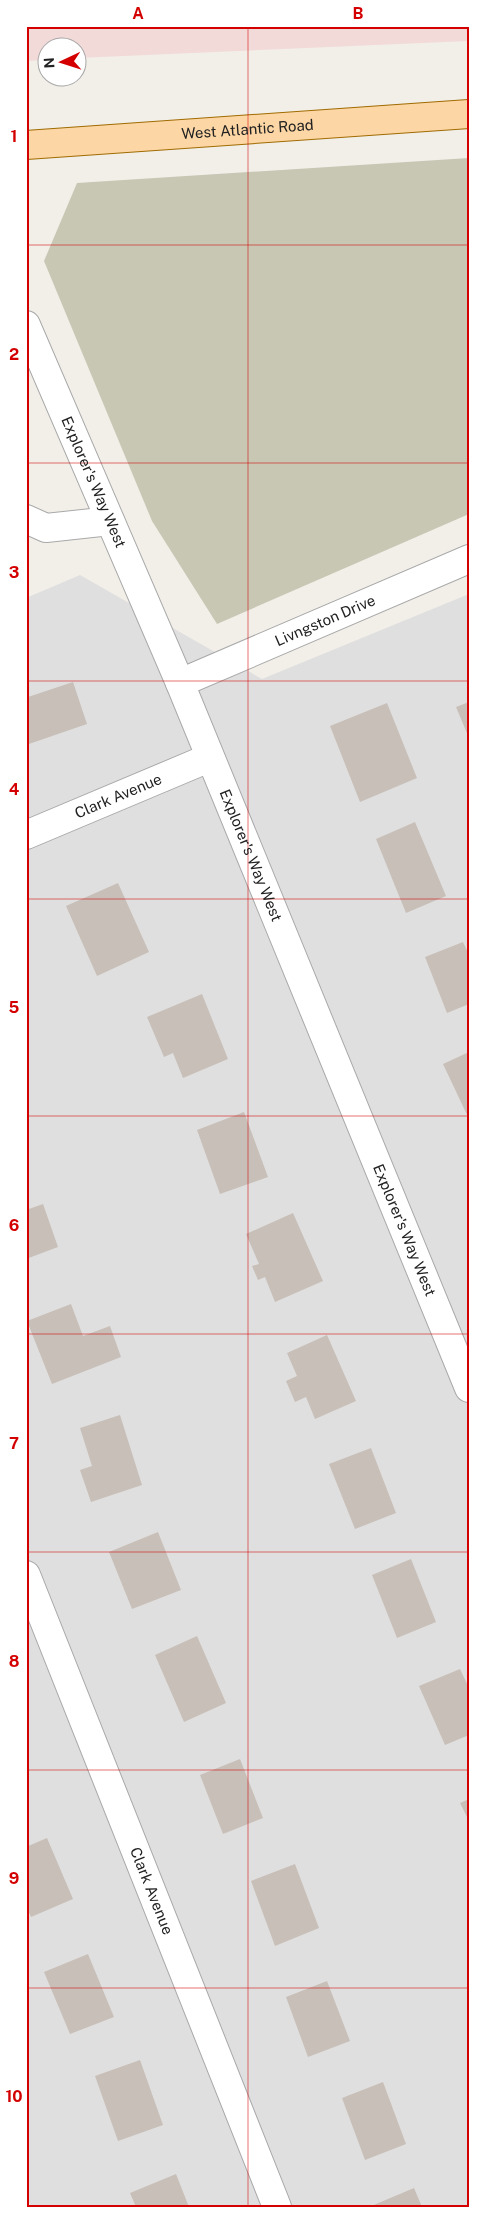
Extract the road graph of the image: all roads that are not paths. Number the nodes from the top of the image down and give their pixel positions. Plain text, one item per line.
1 (469, 114) edge
2 (26, 145) edge
3 (26, 326) edge
4 (26, 519) edge
5 (110, 521) junction
6 (469, 558) edge
7 (180, 683) junction
8 (210, 758) junction
9 (26, 836) edge
10 (469, 1388) edge
11 (26, 1575) edge
12 (277, 2207) edge

1 - 2 main road, West Atlantic Road
3 - 5 street, Explorer's Way West
4 - 5 street
5 - 7 street, Explorer's Way West
6 - 7 street, Livngston Drive
7 - 8 street, Explorer's Way West
8 - 9 street, Clark Avenue
8 - 10 street, Explorer's Way West
11 - 12 street, Clark Avenue

